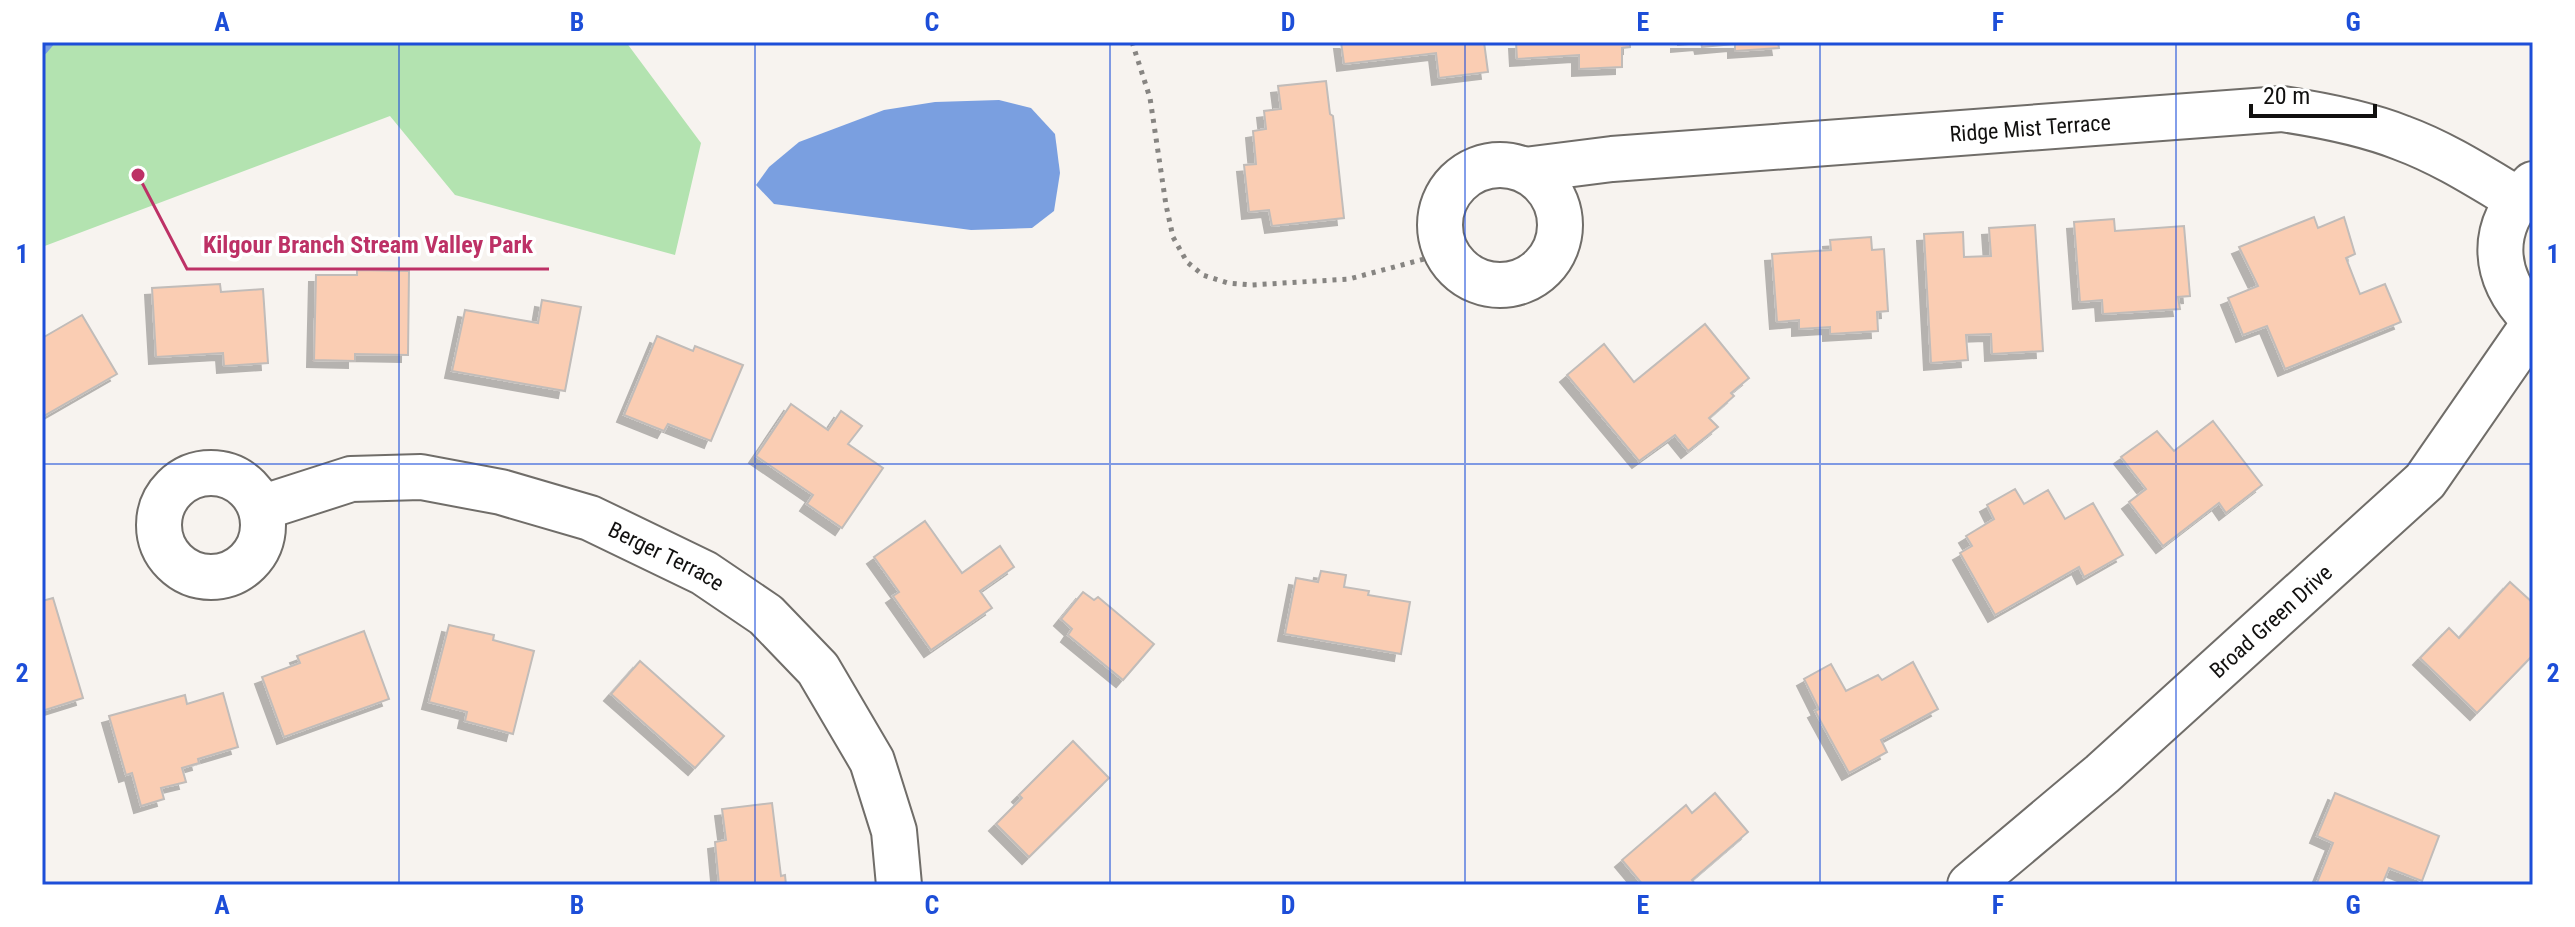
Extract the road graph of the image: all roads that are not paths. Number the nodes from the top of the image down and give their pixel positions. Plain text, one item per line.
1 (1526, 170) junction
2 (2525, 192) edge
3 (2533, 319) edge
4 (2533, 325) edge
5 (261, 508) dead end
6 (899, 885) edge
7 (1970, 885) edge

1 - 1 street, Ridge Mist Terrace
1 - 2 street, Ridge Mist Terrace
2 - 3 street
4 - 7 street, Broad Green Drive
5 - 6 street, Berger Terrace

